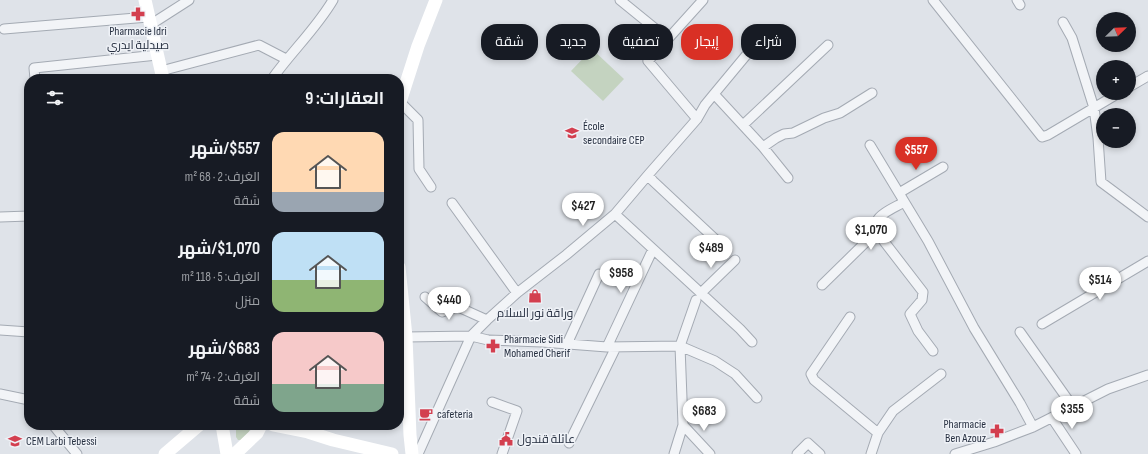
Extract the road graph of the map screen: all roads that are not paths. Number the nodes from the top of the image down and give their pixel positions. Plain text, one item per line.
1 (145, 0) edge
2 (189, 0) edge
3 (333, 0) edge
4 (436, 0) edge
5 (620, 0) edge
6 (702, 0) edge
7 (933, 0) edge
8 (149, 21) junction
9 (1063, 22) dead end
10 (650, 24) edge
11 (4, 29) dead end
12 (673, 33) edge
13 (828, 46) dead end
14 (157, 56) junction
15 (286, 59) junction
16 (649, 60) edge
17 (742, 60) edge
18 (35, 74) edge
19 (162, 74) edge
20 (165, 74) edge
21 (276, 74) edge
22 (1148, 76) edge
23 (1136, 83) edge
24 (404, 88) edge
25 (872, 93) dead end
26 (714, 94) junction
27 (1107, 100) edge
28 (404, 101) edge
29 (1094, 108) junction
30 (698, 119) junction
31 (742, 125) junction
32 (870, 144) dead end
33 (763, 147) junction
34 (943, 167) dead end
35 (648, 175) junction
36 (788, 178) dead end
37 (431, 187) dead end
38 (899, 193) junction
39 (904, 202) junction
40 (452, 203) dead end
41 (1146, 213) edge
42 (615, 214) junction
43 (24, 216) edge
44 (0, 217) edge
45 (876, 231) junction
46 (715, 238) dead end
47 (654, 249) junction
48 (735, 260) dead end
49 (1148, 261) edge
50 (599, 274) dead end
51 (822, 285) dead end
52 (517, 293) junction
53 (465, 297) dead end
54 (699, 297) junction
55 (425, 298) dead end
56 (456, 306) junction
57 (404, 317) edge
58 (850, 317) dead end
59 (487, 320) junction
60 (1042, 324) dead end
61 (0, 330) edge
62 (24, 332) edge
63 (1020, 332) dead end
64 (471, 336) junction
65 (406, 337) junction
66 (752, 342) dead end
67 (567, 344) junction
68 (680, 346) junction
69 (612, 347) junction
70 (933, 351) dead end
71 (941, 374) dead end
72 (1148, 375) edge
73 (0, 394) edge
74 (757, 398) dead end
75 (24, 399) edge
76 (492, 402) dead end
77 (1073, 407) junction
78 (1052, 418) junction
79 (682, 425) junction
80 (1033, 427) junction
81 (57, 430) edge
82 (193, 430) edge
83 (223, 430) edge
84 (258, 430) edge
85 (312, 430) edge
86 (878, 433) junction
87 (569, 443) dead end
88 (359, 451) edge
89 (74, 453) edge
90 (165, 454) edge
91 (227, 454) edge
92 (235, 454) edge
93 (392, 454) edge
94 (412, 454) edge
95 (418, 454) edge
96 (502, 454) edge
97 (674, 454) edge
98 (710, 454) edge
99 (797, 454) edge
100 (820, 454) edge
101 (871, 454) edge
102 (957, 454) edge
103 (1076, 454) edge

1 - 8 main road
2 - 8 street
3 - 15 street
4 - 24 main road
5 - 10 street
6 - 12 street
7 - 29 street
8 - 11 street
8 - 14 main road
9 - 29 street
13 - 31 street
14 - 18 street
14 - 19 main road
15 - 20 street
15 - 21 street
16 - 30 street
17 - 26 street
22 - 23 street
25 - 33 street
26 - 30 street
26 - 31 street
27 - 29 street
28 - 37 street
29 - 41 street
30 - 35 street
31 - 33 street
32 - 38 street
33 - 36 street
34 - 38 street
35 - 42 street
35 - 46 street
38 - 39 street
39 - 45 street
39 - 80 street
40 - 52 street
42 - 47 street
42 - 52 street
43 - 44 street
45 - 51 street
45 - 70 street
47 - 54 street
47 - 69 street
48 - 54 street
49 - 60 street
50 - 67 street
52 - 59 street
53 - 56 street
54 - 66 street
54 - 68 street
55 - 56 street
56 - 59 street
57 - 65 main road
58 - 86 street
59 - 64 street
61 - 62 street
63 - 77 street
64 - 65 street
64 - 67 street
64 - 95 street
65 - 94 main road
67 - 69 street
68 - 69 street
68 - 74 street
68 - 79 street
69 - 87 street
71 - 86 street
72 - 77 street
73 - 75 street
76 - 96 street
77 - 78 street
78 - 80 street
78 - 103 street
79 - 97 street
79 - 98 street
80 - 102 street
81 - 89 street
82 - 90 main road
83 - 91 main road
84 - 92 main road
85 - 88 main road
86 - 101 street
88 - 93 main road
99 - 100 street

